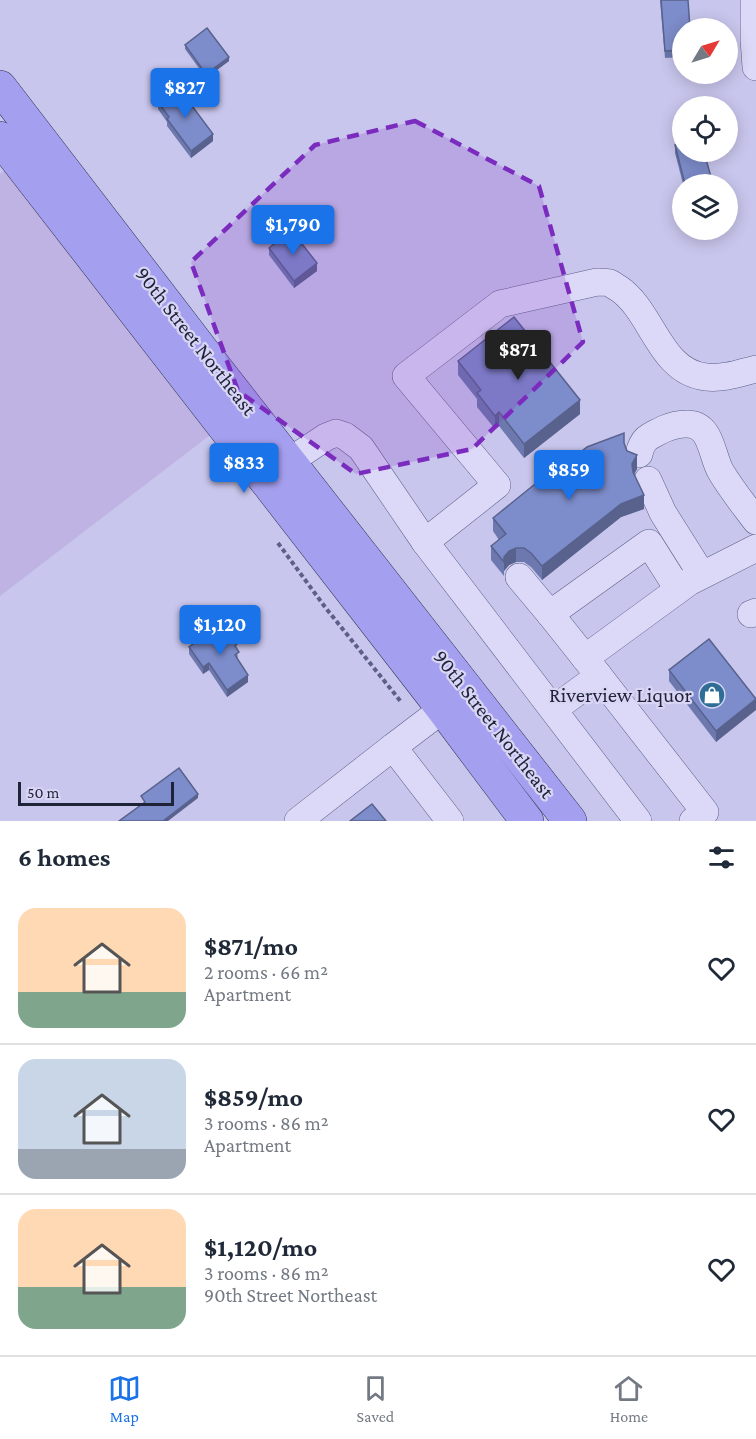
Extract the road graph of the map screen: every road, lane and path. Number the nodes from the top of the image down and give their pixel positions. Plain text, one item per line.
1 (754, 0) edge
2 (756, 67) edge
3 (0, 87) edge
4 (0, 138) edge
5 (756, 369) edge
6 (639, 454) edge
7 (290, 461) junction
8 (648, 480) dead end
9 (756, 520) edge
10 (425, 542) junction
11 (756, 548) edge
12 (702, 575) junction
13 (519, 577) dead end
14 (678, 589) junction
15 (550, 614) junction
16 (592, 667) junction
17 (443, 709) junction
18 (554, 709) junction
19 (393, 747) junction
20 (298, 821) edge
21 (450, 821) edge
22 (527, 821) edge
23 (570, 821) edge
24 (638, 821) edge
25 (693, 821) edge

1 - 2 street
3 - 7 main road, 90th Street Northeast
4 - 17 main road, 90th Street Northeast
5 - 10 street
6 - 9 street
7 - 10 street
7 - 23 main road, 90th Street Northeast
8 - 12 street
10 - 18 street
11 - 12 street
12 - 14 street
13 - 15 street
14 - 15 street
14 - 16 street
15 - 16 street
16 - 18 street
16 - 25 street
17 - 19 street
17 - 22 main road, 90th Street Northeast
18 - 24 street
19 - 20 street
19 - 21 street

